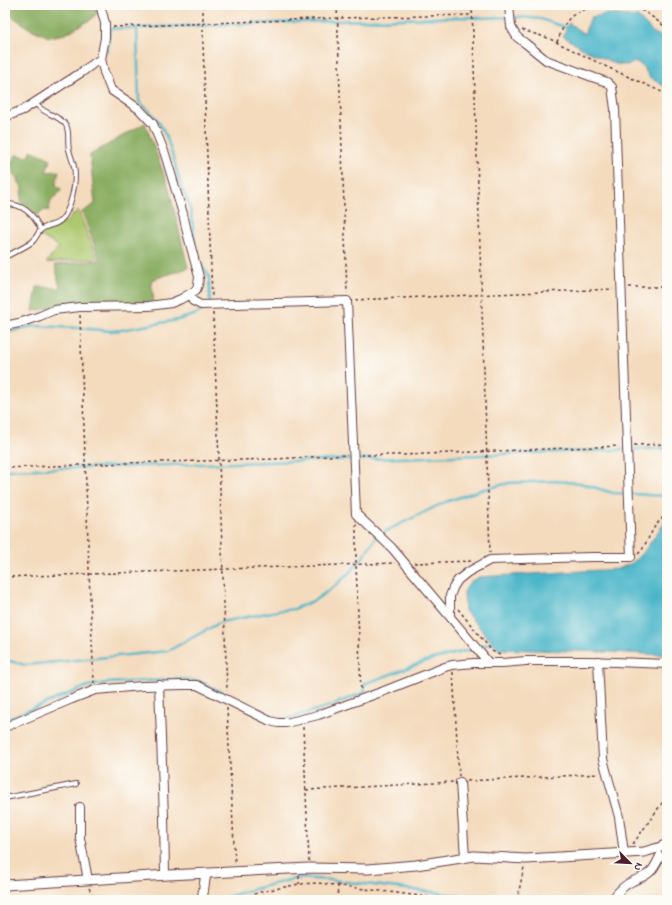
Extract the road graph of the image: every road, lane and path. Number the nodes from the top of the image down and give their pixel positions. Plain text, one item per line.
1 (100, 5) edge
2 (203, 5) edge
3 (337, 5) edge
4 (472, 5) edge
5 (509, 5) edge
6 (472, 15) junction
7 (338, 18) junction
8 (203, 23) junction
9 (105, 26) junction
10 (511, 27) junction
11 (667, 28) edge
12 (557, 42) junction
13 (101, 59) junction
14 (667, 96) edge
15 (35, 103) junction
16 (5, 117) edge
17 (5, 204) edge
18 (41, 230) junction
19 (5, 257) edge
20 (667, 287) edge
21 (621, 288) junction
22 (189, 294) junction
23 (482, 295) junction
24 (347, 301) junction
25 (213, 306) junction
26 (80, 307) junction
27 (5, 326) edge
28 (667, 444) edge
29 (628, 446) junction
30 (487, 451) junction
31 (354, 455) junction
32 (219, 460) junction
33 (86, 464) junction
34 (5, 468) edge
35 (667, 513) edge
36 (356, 514) junction
37 (631, 557) junction
38 (490, 560) junction
39 (403, 561) junction
40 (474, 561) dead end
41 (356, 564) junction
42 (222, 569) junction
43 (90, 574) junction
44 (5, 577) edge
45 (449, 600) junction
46 (450, 616) junction
47 (503, 655) dead end
48 (598, 661) junction
49 (488, 662) junction
50 (667, 664) edge
51 (452, 666) junction
52 (159, 685) junction
53 (95, 690) junction
54 (227, 699) junction
55 (362, 699) junction
56 (302, 719) junction
57 (5, 726) edge
58 (460, 782) joint
59 (76, 784) dead end
60 (667, 796) edge
61 (5, 798) edge
62 (80, 807) dead end
63 (667, 844) edge
64 (644, 852) junction
65 (625, 853) junction
66 (465, 857) junction
67 (663, 857) edge
68 (526, 859) junction
69 (309, 868) junction
70 (235, 871) junction
71 (206, 873) junction
72 (165, 875) junction
73 (88, 880) junction
74 (5, 885) edge
75 (338, 886) junction
76 (202, 898) edge
77 (95, 900) edge
78 (238, 900) edge
79 (337, 900) edge
80 (452, 900) edge
81 (517, 900) edge
82 (612, 900) edge

1 - 9 street
2 - 8 path
3 - 7 path
4 - 6 path
5 - 10 street
6 - 7 path
6 - 23 path
7 - 8 path
7 - 24 path
8 - 9 path
8 - 25 path
9 - 13 street
10 - 12 path
10 - 21 street
11 - 12 path
12 - 14 path
13 - 15 street
13 - 22 street
15 - 16 street
15 - 18 lane
17 - 18 lane
18 - 19 lane
20 - 21 path
21 - 23 path
21 - 29 street
22 - 25 street
22 - 26 street
23 - 24 path
23 - 30 path
24 - 25 street
24 - 31 street
25 - 32 path
26 - 27 street
26 - 33 path
28 - 29 path
29 - 30 path
29 - 37 street
30 - 31 path
30 - 38 path
31 - 32 path
31 - 36 street
32 - 33 path
32 - 42 path
33 - 34 path
33 - 43 path
35 - 37 path
36 - 39 street
36 - 41 path
37 - 38 street
38 - 45 street
39 - 40 path
39 - 41 path
39 - 46 street
41 - 42 path
41 - 55 path
42 - 43 path
42 - 54 path
43 - 44 path
43 - 53 path
45 - 46 street
45 - 47 path
46 - 49 street
48 - 49 street
48 - 50 street
48 - 65 street
49 - 51 street
51 - 55 street
51 - 58 path
52 - 53 street
52 - 54 street
52 - 72 street
53 - 57 street
54 - 56 street
54 - 70 path
55 - 56 street
56 - 69 path
58 - 66 street
59 - 61 lane
60 - 65 path
62 - 73 street
63 - 64 street
64 - 65 street
64 - 67 street
65 - 68 street
66 - 68 street
66 - 69 street
67 - 82 street
68 - 81 path
69 - 70 street
70 - 71 street
71 - 72 street
71 - 76 street
72 - 73 street
73 - 74 street
73 - 77 path
75 - 78 path
75 - 79 path
75 - 80 path

